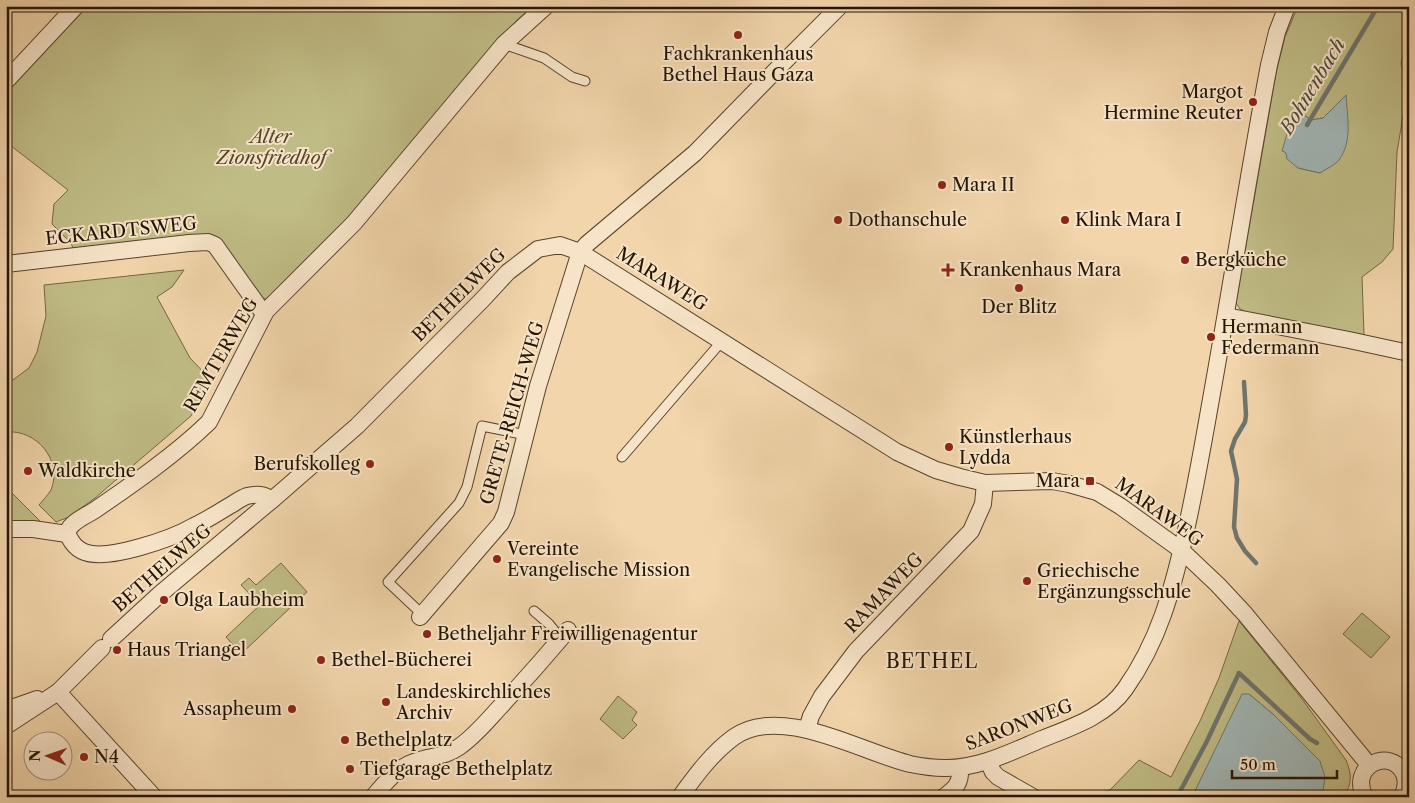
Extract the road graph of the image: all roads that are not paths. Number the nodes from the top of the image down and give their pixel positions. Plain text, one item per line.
1 (76, 6) edge
2 (546, 6) edge
3 (840, 6) edge
4 (1287, 6) edge
5 (504, 44) junction
6 (6, 81) edge
7 (585, 81) dead end
8 (580, 252) junction
9 (6, 264) edge
10 (264, 314) junction
11 (1226, 316) junction
12 (722, 340) junction
13 (1409, 353) edge
14 (526, 436) junction
15 (622, 457) dead end
16 (985, 483) junction
17 (272, 500) junction
18 (6, 529) edge
19 (67, 534) junction
20 (1181, 550) junction
21 (534, 611) dead end
22 (421, 615) joint
23 (564, 634) joint
24 (52, 696) junction
25 (6, 710) edge
26 (6, 726) edge
27 (807, 730) junction
28 (988, 761) junction
29 (1369, 765) junction
30 (960, 768) junction
31 (1405, 768) edge
32 (154, 797) edge
33 (373, 797) edge
34 (680, 797) edge
35 (944, 797) edge
36 (1033, 797) edge
37 (1365, 797) edge
38 (1401, 797) edge

1 - 6 street
2 - 5 street, REMTERWEG
3 - 8 street
4 - 11 street, SARONWEG
5 - 7 lane
5 - 10 street, REMTERWEG
8 - 12 street, MARAWEG
8 - 14 street, GRETE-REICH-WEG
8 - 17 street, BETHELWEG
9 - 10 street, ECKARDTSWEG
10 - 19 street, REMTERWEG
11 - 13 street
11 - 20 street, SARONWEG
12 - 15 lane
12 - 16 street, MARAWEG
14 - 22 street, GRETE-REICH-WEG
14 - 22 lane
16 - 20 street, MARAWEG
16 - 27 street, RAMAWEG
17 - 19 street
17 - 24 street, BETHELWEG
18 - 19 street
20 - 28 street, SARONWEG
20 - 29 street, MARAWEG
21 - 23 lane
23 - 33 street
24 - 25 street
24 - 26 street, BETHELWEG
24 - 32 street
27 - 30 street, SARONWEG
27 - 34 street, SARONWEG
28 - 30 street, SARONWEG
28 - 36 street
29 - 31 street
29 - 37 street
30 - 35 street
31 - 38 street

